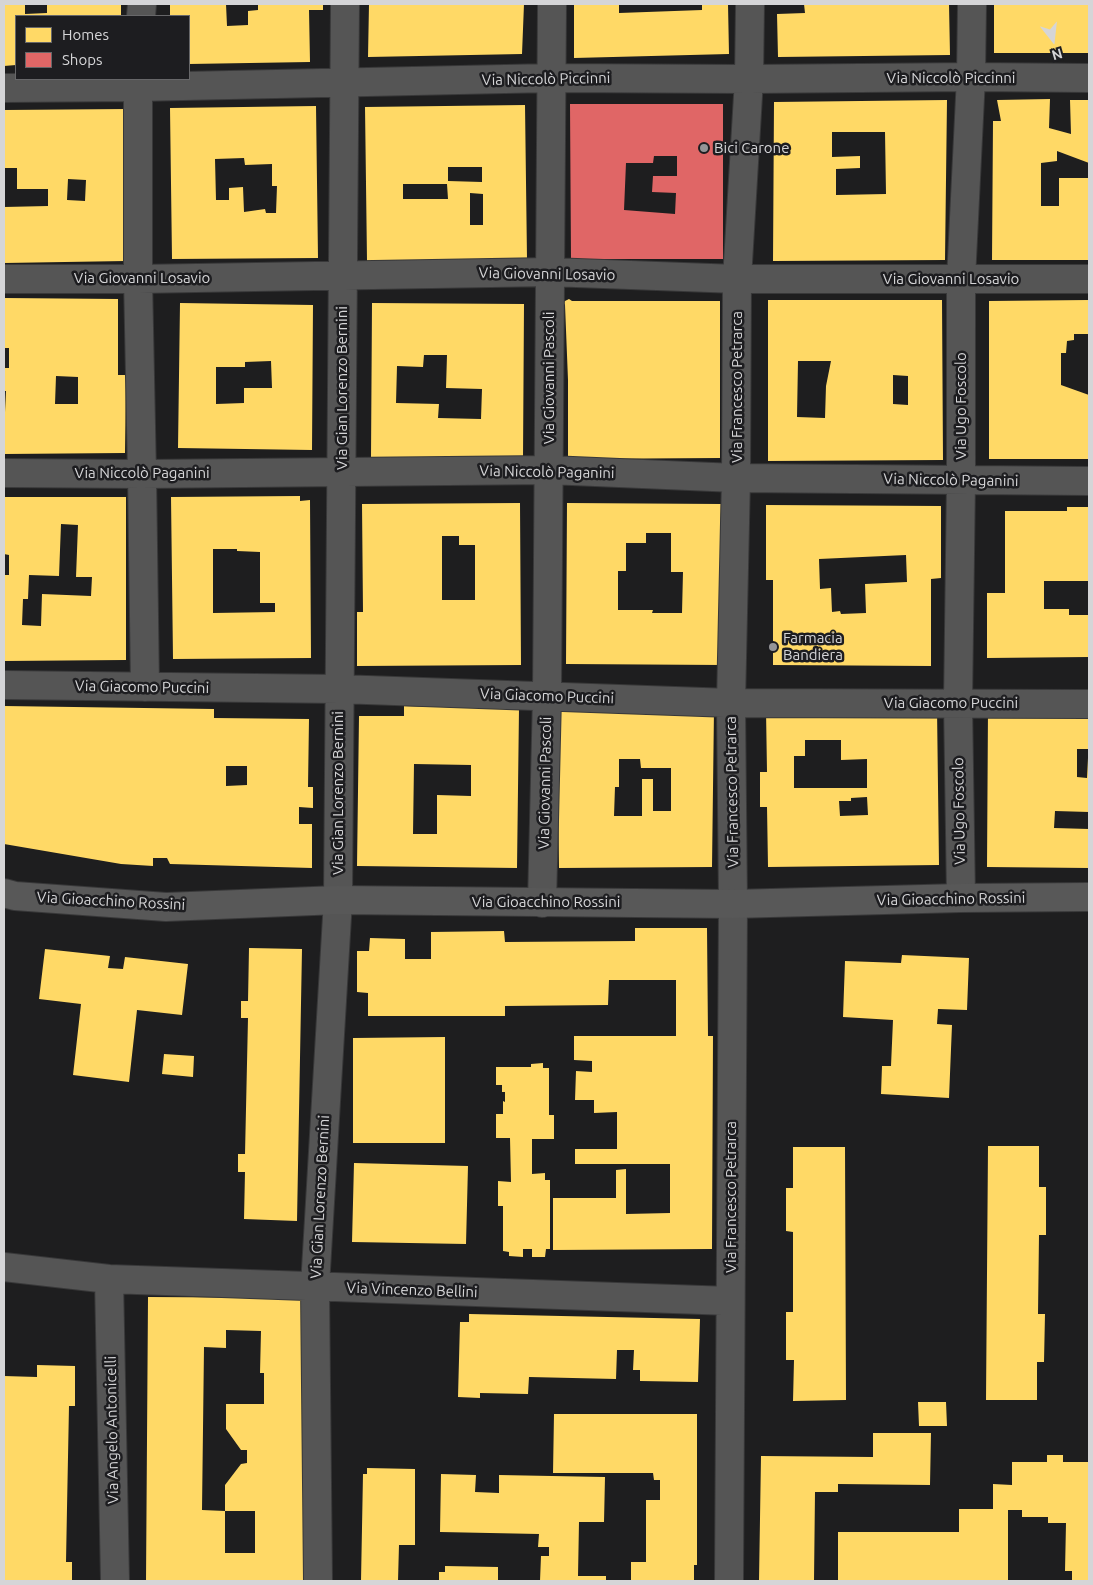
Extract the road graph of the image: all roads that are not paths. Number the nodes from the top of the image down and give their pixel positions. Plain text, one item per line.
1 (345, 4) edge
2 (552, 4) edge
3 (750, 4) edge
4 (972, 4) edge
5 (971, 77) junction
6 (551, 78) junction
7 (1089, 78) edge
8 (749, 79) junction
9 (138, 83) edge
10 (344, 83) junction
11 (4, 88) edge
12 (550, 272) junction
13 (343, 276) junction
14 (4, 279) edge
15 (138, 279) junction
16 (961, 279) junction
17 (1089, 279) edge
18 (737, 280) junction
19 (549, 470) junction
20 (341, 472) junction
21 (4, 473) edge
22 (142, 474) junction
23 (736, 478) junction
24 (961, 480) junction
25 (1089, 482) edge
26 (4, 685) edge
27 (145, 687) junction
28 (339, 689) junction
29 (547, 696) junction
30 (731, 703) junction
31 (958, 703) junction
32 (1089, 704) edge
33 (4, 893) edge
34 (961, 898) junction
35 (1089, 898) edge
36 (338, 900) junction
37 (542, 903) junction
38 (733, 904) junction
39 (4, 1267) edge
40 (109, 1279) junction
41 (315, 1286) junction
42 (730, 1301) junction
43 (115, 1581) edge
44 (318, 1581) edge
45 (729, 1581) edge

1 - 10 street, Via Gian Lorenzo Bernini
2 - 6 street, Via Giovanni Pascoli
3 - 8 street, Via Francesco Petrarca
4 - 5 street, Via Ugo Foscolo
5 - 7 street, Via Niccolò Piccinni
5 - 8 street, Via Niccolò Piccinni
5 - 16 street, Via Ugo Foscolo
6 - 8 street, Via Niccolò Piccinni
6 - 10 street, Via Niccolò Piccinni
6 - 12 street, Via Giovanni Pascoli
8 - 18 street, Via Francesco Petrarca
9 - 10 street, Via Niccolò Piccinni
9 - 11 street, Via Niccolò Piccinni
9 - 15 street
10 - 13 street, Via Gian Lorenzo Bernini
12 - 13 street, Via Giovanni Losavio
12 - 18 street, Via Giovanni Losavio
12 - 19 street, Via Giovanni Pascoli
13 - 15 street, Via Giovanni Losavio
13 - 20 street, Via Gian Lorenzo Bernini
14 - 15 street, Via Giovanni Losavio
15 - 22 street
16 - 17 street, Via Giovanni Losavio
16 - 18 street, Via Giovanni Losavio
16 - 24 street, Via Ugo Foscolo
18 - 23 street, Via Francesco Petrarca
19 - 20 street, Via Niccolò Paganini
19 - 23 street, Via Niccolò Paganini
19 - 29 street, Via Giovanni Pascoli
20 - 22 street, Via Niccolò Paganini
20 - 28 street, Via Gian Lorenzo Bernini
21 - 22 street, Via Niccolò Paganini
22 - 27 street
23 - 24 street, Via Niccolò Paganini
23 - 30 street, Via Francesco Petrarca
24 - 25 street, Via Niccolò Paganini
24 - 31 street, Via Ugo Foscolo
26 - 27 street, Via Giacomo Puccini
27 - 28 street, Via Giacomo Puccini
28 - 29 street, Via Giacomo Puccini
28 - 36 street, Via Gian Lorenzo Bernini
29 - 30 street, Via Giacomo Puccini
29 - 37 street, Via Giovanni Pascoli
30 - 31 street, Via Giacomo Puccini
30 - 38 street, Via Francesco Petrarca
31 - 32 street, Via Giacomo Puccini
31 - 34 street, Via Ugo Foscolo
33 - 36 street, Via Gioacchino Rossini
34 - 35 street, Via Gioacchino Rossini
34 - 38 street, Via Gioacchino Rossini
36 - 37 street, Via Gioacchino Rossini
36 - 41 street, Via Gian Lorenzo Bernini
37 - 38 street, Via Gioacchino Rossini
38 - 42 street, Via Francesco Petrarca
39 - 40 street, Via Vincenzo Bellini
40 - 41 street, Via Vincenzo Bellini
40 - 43 street, Via Angelo Antonicelli
41 - 42 street, Via Vincenzo Bellini
41 - 44 street, Via Gian Lorenzo Bernini
42 - 45 street, Via Francesco Petrarca

